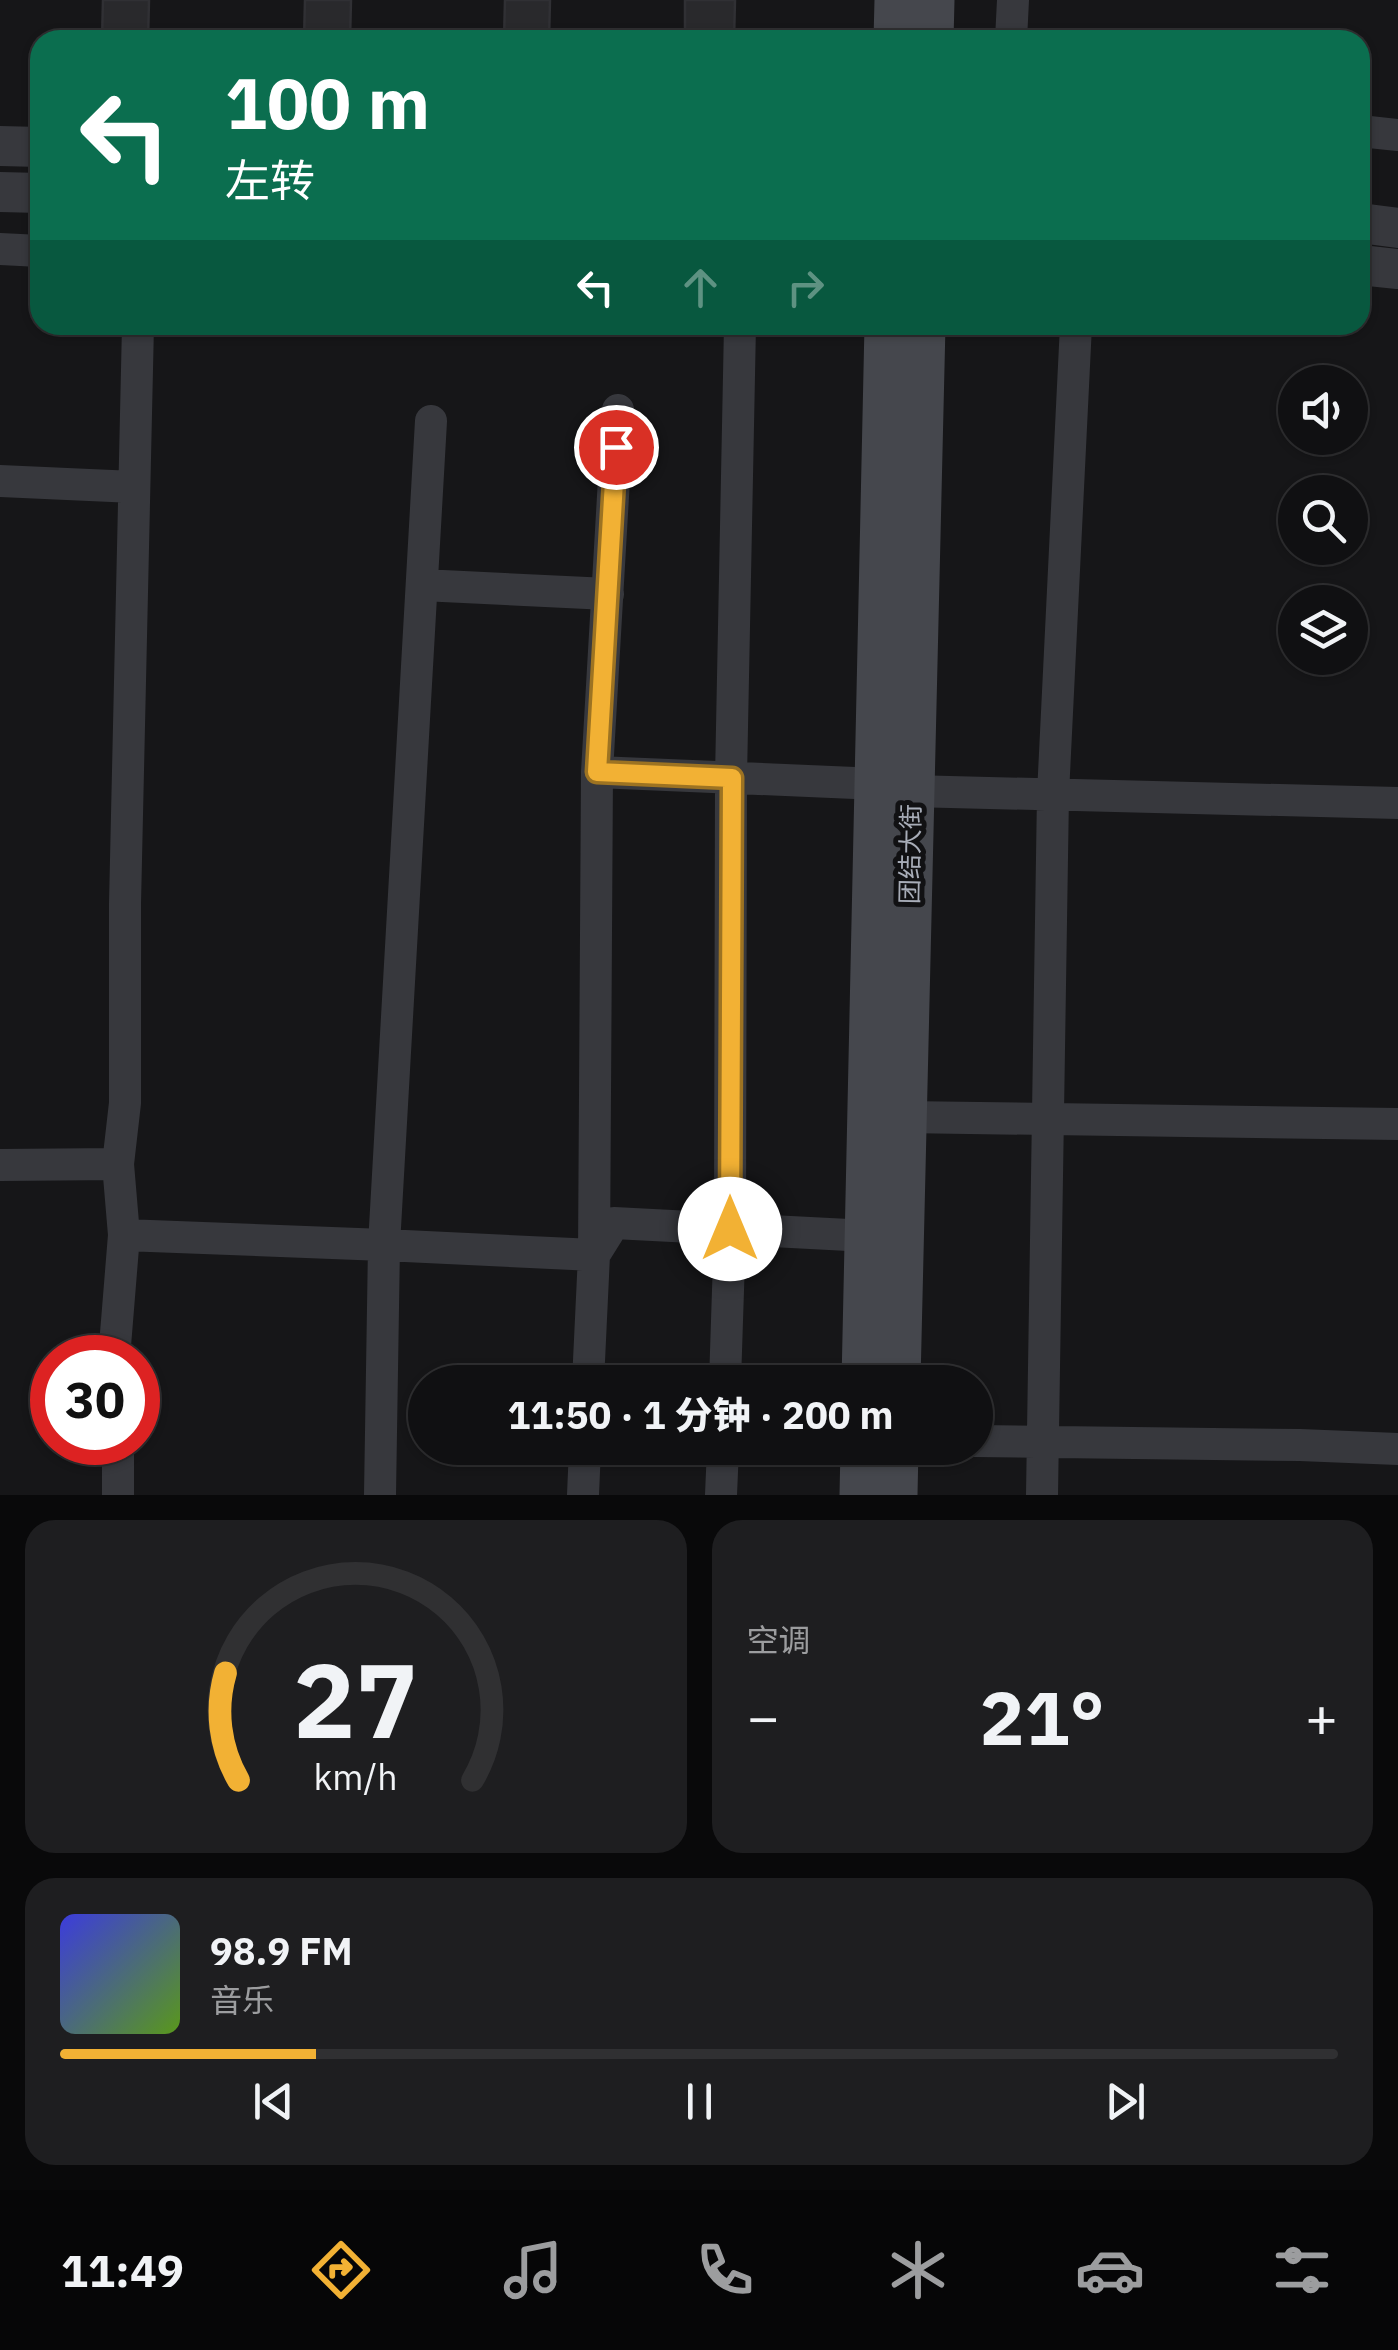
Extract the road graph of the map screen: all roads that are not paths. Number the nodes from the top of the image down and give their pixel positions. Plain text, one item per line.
1 (896, 0) edge
2 (932, 0) edge
3 (1013, 0) edge
4 (896, 30) edge
5 (931, 30) edge
6 (1012, 30) edge
7 (1370, 132) edge
8 (1398, 136) edge
9 (0, 146) edge
10 (30, 147) edge
11 (0, 192) edge
12 (30, 192) edge
13 (1370, 224) edge
14 (1398, 228) edge
15 (0, 250) edge
16 (30, 251) edge
17 (1370, 266) edge
18 (1398, 270) edge
19 (138, 335) edge
20 (740, 335) edge
21 (888, 335) edge
22 (922, 335) edge
23 (1076, 335) edge
24 (618, 410) dead end
25 (431, 421) dead end
26 (0, 481) edge
27 (134, 487) junction
28 (422, 585) junction
29 (608, 594) junction
30 (597, 772) junction
31 (732, 778) junction
32 (894, 788) junction
33 (1053, 794) junction
34 (1398, 803) edge
35 (887, 1115) junction
36 (1047, 1119) junction
37 (1398, 1124) edge
38 (118, 1164) junction
39 (0, 1165) edge
40 (730, 1229) junction
41 (124, 1235) junction
42 (868, 1236) junction
43 (384, 1245) junction
44 (594, 1255) junction
45 (116, 1335) edge
46 (589, 1365) edge
47 (726, 1365) edge
48 (864, 1365) edge
49 (897, 1365) edge
50 (993, 1441) edge
51 (1044, 1442) junction
52 (1398, 1450) edge
53 (118, 1465) edge
54 (584, 1465) edge
55 (722, 1465) edge
56 (863, 1465) edge
57 (896, 1465) edge
58 (118, 1495) edge
59 (380, 1495) edge
60 (583, 1495) edge
61 (721, 1495) edge
62 (862, 1495) edge
63 (896, 1495) edge
64 (1042, 1495) edge

1 - 4 main road
2 - 5 main road
3 - 6 street
7 - 8 street
9 - 10 street
11 - 12 street
13 - 14 street
15 - 16 street
17 - 18 street
19 - 27 street
20 - 31 street
21 - 32 main road, 团结大街
22 - 32 main road, 团结大街
23 - 33 street
24 - 29 street
25 - 28 street
26 - 27 street
27 - 38 street
28 - 29 street
28 - 43 street
29 - 30 street
30 - 31 street
30 - 44 street
31 - 32 street
31 - 40 street
32 - 33 street
32 - 35 main road, 团结大街
33 - 34 street
33 - 36 street
35 - 36 street
35 - 42 main road, 团结大街
35 - 49 main road, 团结大街
36 - 37 street
36 - 51 street
38 - 39 street
38 - 41 street
40 - 42 street
40 - 44 street
40 - 47 street
41 - 43 street
41 - 45 street
42 - 48 main road, 团结大街
43 - 44 street
43 - 59 street
44 - 46 street
50 - 51 street
51 - 52 street
51 - 64 street
53 - 58 street
54 - 60 street
55 - 61 street
56 - 62 main road
57 - 63 main road

